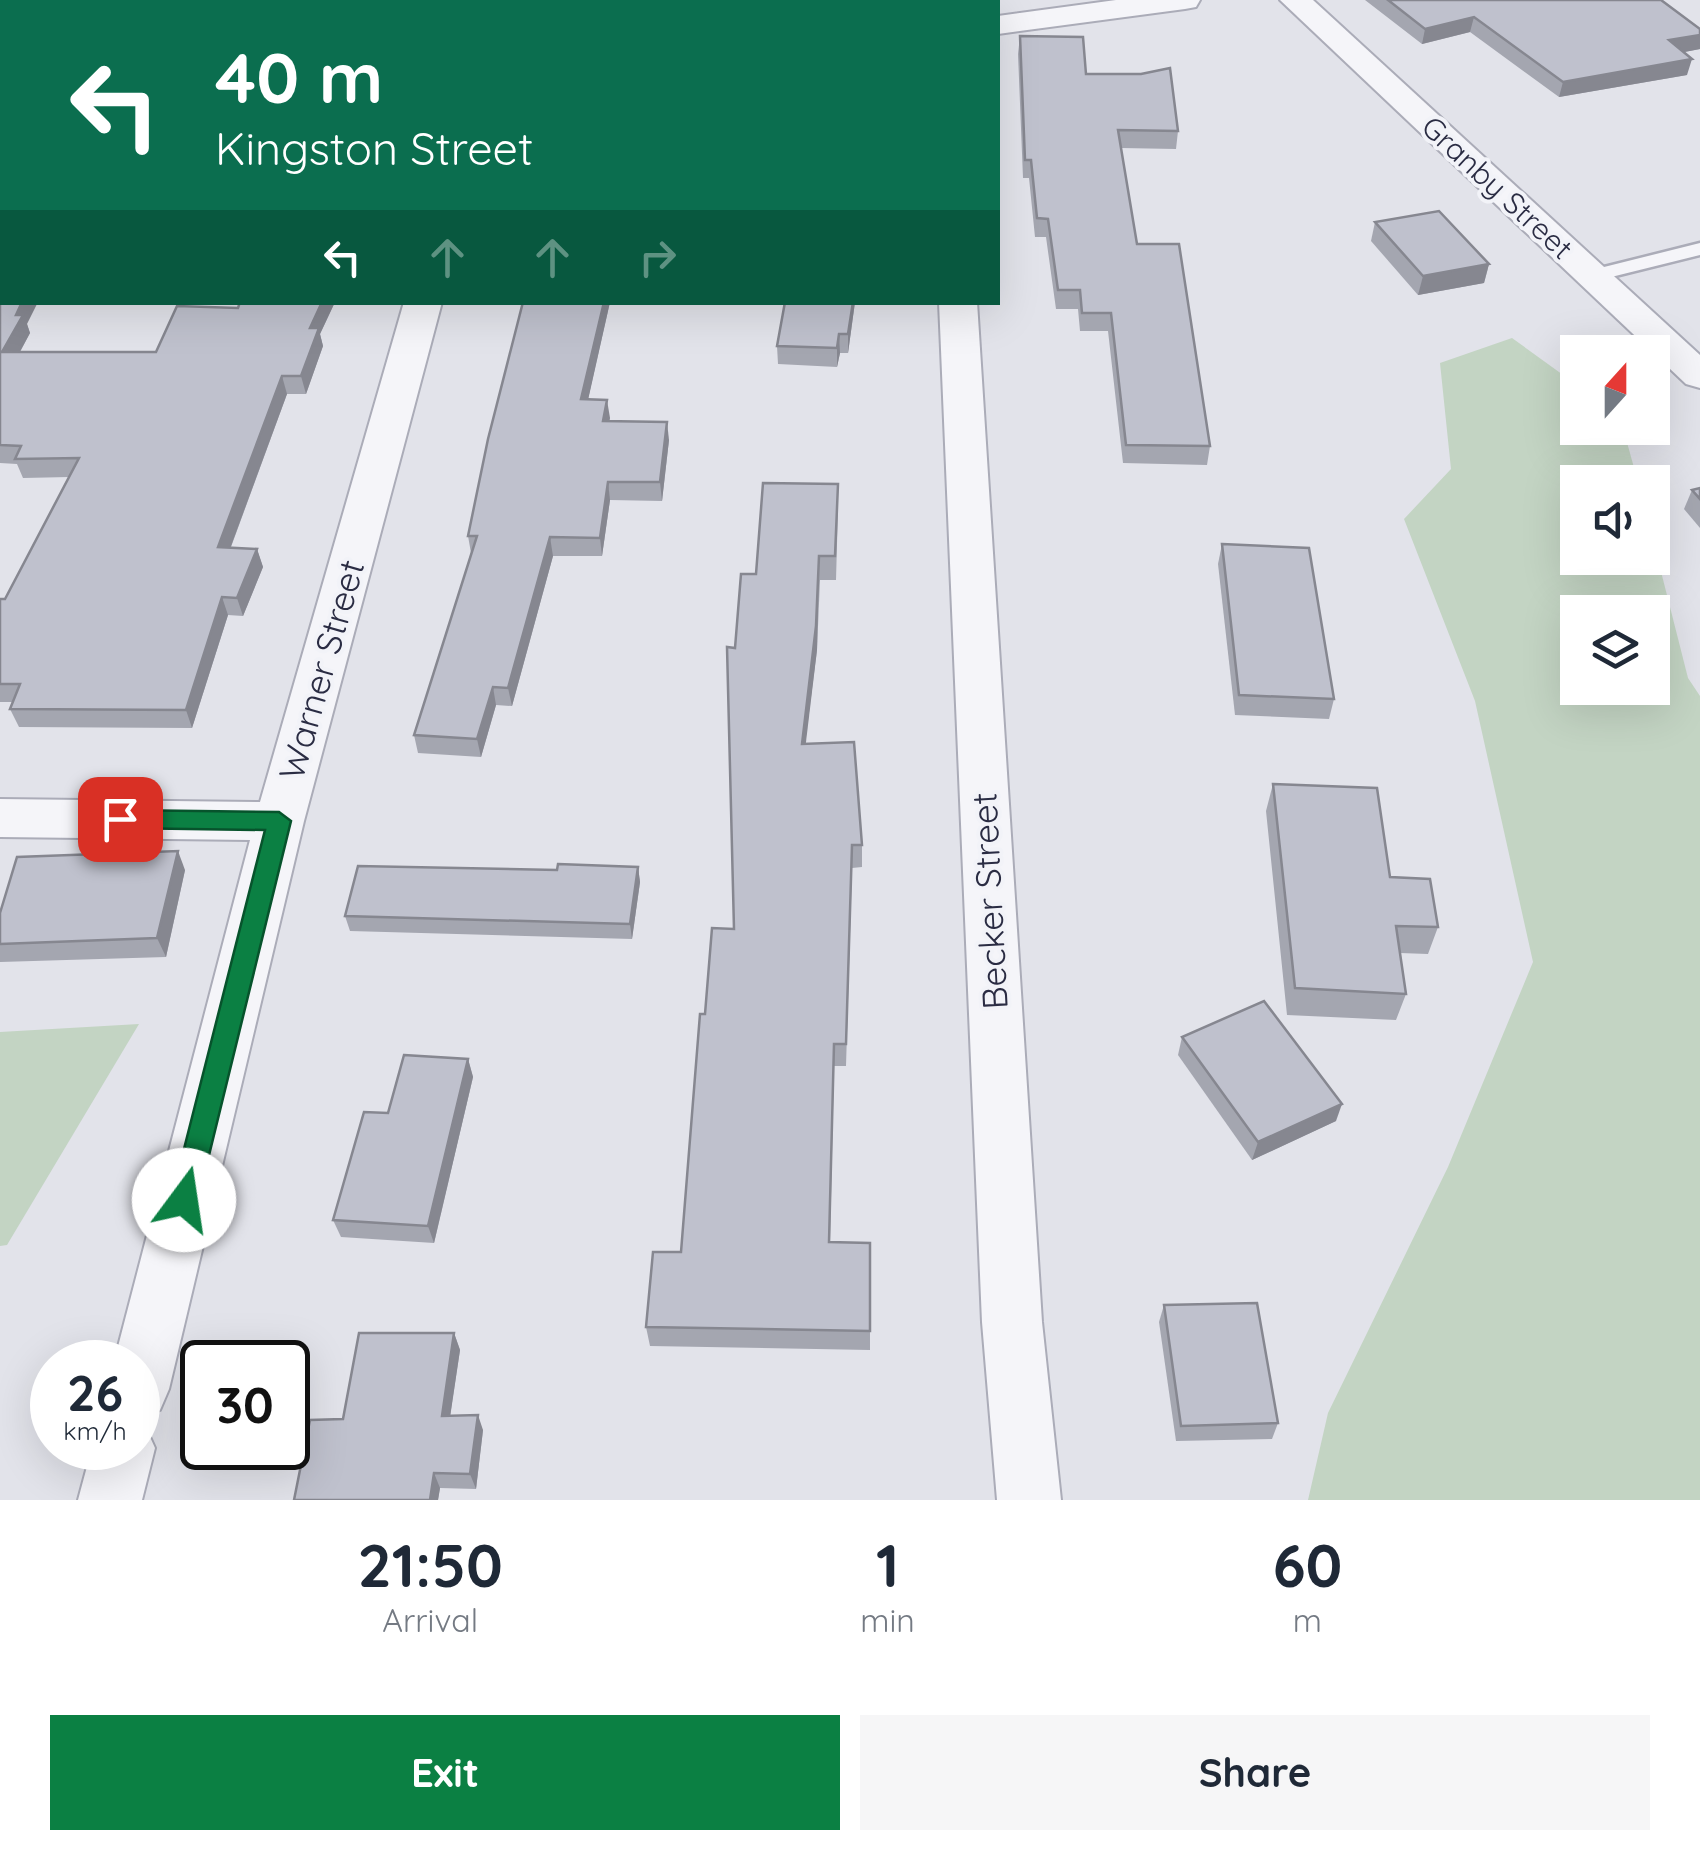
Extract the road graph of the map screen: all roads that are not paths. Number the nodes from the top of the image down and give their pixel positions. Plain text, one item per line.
1 (1185, 0) edge
2 (1295, 0) edge
3 (1000, 26) edge
4 (1700, 248) edge
5 (1591, 276) junction
6 (422, 305) edge
7 (958, 305) edge
8 (1700, 376) edge
9 (0, 818) edge
10 (279, 821) junction
11 (150, 1340) edge
12 (118, 1470) edge
13 (110, 1500) edge
14 (1028, 1500) edge

1 - 3 street
2 - 5 street, Granby Street
4 - 5 lane
5 - 8 street, Granby Street
6 - 10 street, Warner Street
7 - 14 street, Becker Street
9 - 10 street
10 - 11 street, Warner Street
12 - 13 street

